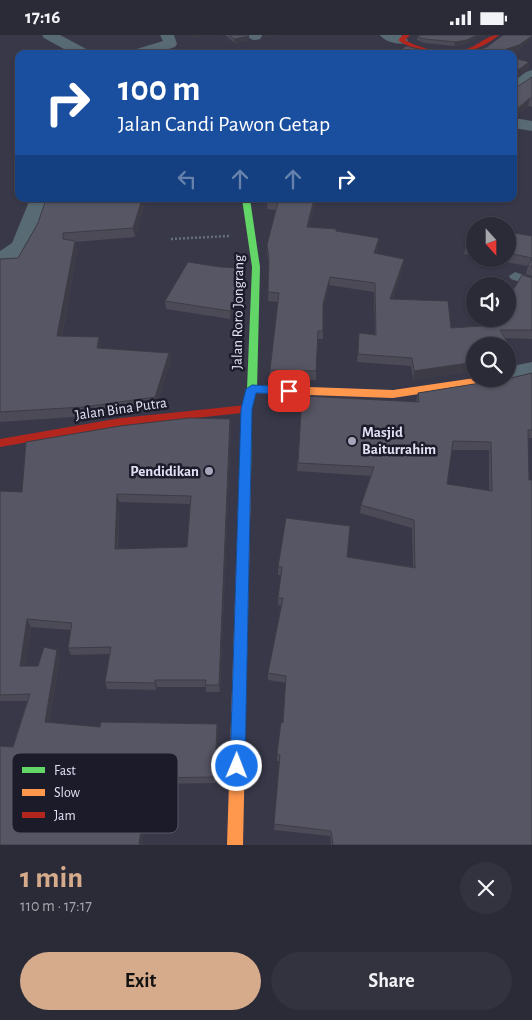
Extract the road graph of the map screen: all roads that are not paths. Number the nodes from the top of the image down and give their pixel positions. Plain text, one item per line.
1 (49, 35) edge
2 (166, 35) edge
3 (387, 35) edge
4 (496, 35) edge
5 (404, 37) edge
6 (77, 50) edge
7 (149, 50) edge
8 (440, 50) edge
9 (470, 50) edge
10 (532, 75) edge
11 (517, 86) edge
12 (517, 124) edge
13 (532, 126) edge
14 (39, 202) edge
15 (246, 202) edge
16 (0, 260) edge
17 (515, 276) dead end
18 (532, 282) edge
19 (532, 371) edge
20 (516, 374) edge
21 (466, 383) edge
22 (252, 389) junction
23 (247, 409) junction
24 (0, 443) edge
25 (235, 845) edge

1 - 6 street
2 - 7 street
3 - 5 street
4 - 9 street
5 - 8 street
10 - 11 street
12 - 13 street
14 - 16 street
15 - 22 street, Jalan Roro Jongrang
17 - 18 lane
19 - 20 street
21 - 22 street
22 - 23 street, Jalan Roro Jongrang
23 - 24 street, Jalan Bina Putra
23 - 25 street, Jalan Roro Jongrang

